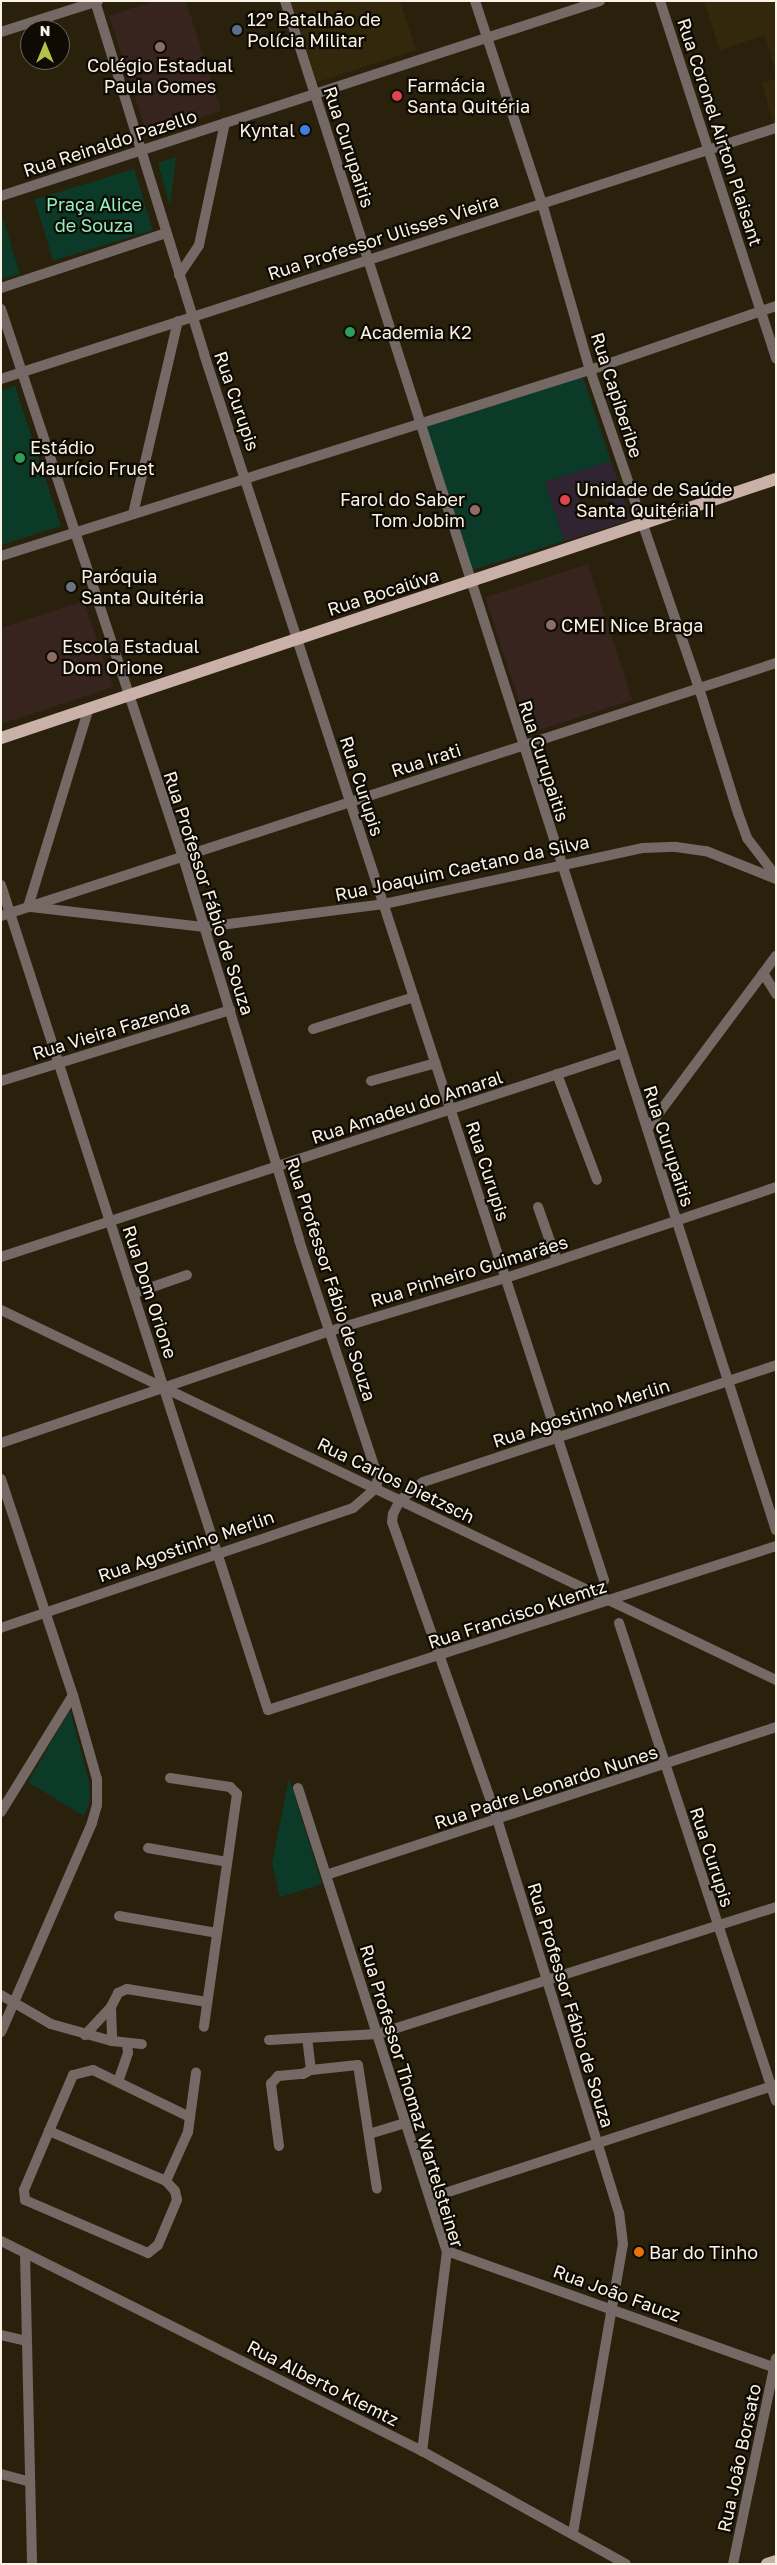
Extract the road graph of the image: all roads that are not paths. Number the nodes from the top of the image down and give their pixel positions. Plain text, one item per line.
1 (285, 1) edge
2 (475, 1) edge
3 (600, 1) edge
4 (660, 1) edge
5 (96, 2) edge
6 (1, 32) edge
7 (488, 37) junction
8 (315, 94) junction
9 (225, 123) junction
10 (776, 128) edge
11 (708, 148) junction
12 (141, 150) junction
13 (1, 196) edge
14 (542, 203) junction
15 (166, 233) junction
16 (368, 259) junction
17 (179, 275) junction
18 (1, 288) edge
19 (776, 306) edge
20 (1, 310) edge
21 (760, 310) junction
22 (192, 317) junction
23 (178, 321) junction
24 (776, 359) edge
25 (590, 370) junction
26 (23, 372) junction
27 (1, 379) edge
28 (421, 422) junction
29 (247, 479) junction
30 (776, 479) edge
31 (133, 514) junction
32 (642, 524) junction
33 (76, 532) junction
34 (1, 556) edge
35 (472, 581) junction
36 (297, 639) junction
37 (776, 664) edge
38 (699, 688) junction
39 (127, 696) junction
40 (89, 708) junction
41 (1, 738) edge
42 (522, 746) junction
43 (350, 802) junction
44 (183, 857) junction
45 (560, 864) junction
46 (776, 878) edge
47 (1, 885) edge
48 (4, 901) edge
49 (384, 904) junction
50 (28, 907) junction
51 (6, 914) edge
52 (205, 927) junction
53 (776, 956) edge
54 (762, 974) junction
55 (776, 994) edge
56 (414, 997) junction
57 (230, 1010) junction
58 (313, 1029) dead end
59 (622, 1052) junction
60 (59, 1063) junction
61 (436, 1063) junction
62 (557, 1074) junction
63 (371, 1080) dead end
64 (1, 1081) edge
65 (451, 1110) junction
66 (646, 1129) junction
67 (277, 1166) junction
68 (597, 1180) dead end
69 (776, 1187) edge
70 (538, 1207) dead end
71 (676, 1220) junction
72 (110, 1221) junction
73 (1, 1257) edge
74 (557, 1261) junction
75 (187, 1275) dead end
76 (506, 1278) junction
77 (135, 1293) junction
78 (1, 1310) edge
79 (330, 1330) junction
80 (776, 1365) edge
81 (728, 1381) junction
82 (163, 1386) junction
83 (558, 1438) junction
84 (1, 1443) edge
85 (1, 1479) edge
86 (376, 1488) junction
87 (400, 1500) junction
88 (776, 1530) edge
89 (776, 1546) edge
90 (217, 1553) junction
91 (604, 1580) dead end
92 (610, 1600) junction
93 (45, 1611) junction
94 (618, 1623) dead end
95 (1, 1628) edge
96 (442, 1656) junction
97 (776, 1680) edge
98 (73, 1695) junction
99 (268, 1710) joint
100 (776, 1728) edge
101 (666, 1766) junction
102 (170, 1778) dead end
103 (298, 1788) dead end
104 (1, 1812) edge
105 (498, 1821) junction
106 (148, 1848) dead end
107 (227, 1862) junction
108 (326, 1875) junction
109 (776, 1907) edge
110 (119, 1916) dead end
111 (717, 1926) junction
112 (217, 1933) junction
113 (547, 1980) junction
114 (1, 1995) edge
115 (207, 2002) junction
116 (14, 2003) junction
117 (111, 2007) junction
118 (204, 2026) dead end
119 (1, 2032) edge
120 (378, 2034) junction
121 (85, 2035) junction
122 (307, 2038) junction
123 (269, 2040) dead end
124 (112, 2041) junction
125 (126, 2043) junction
126 (142, 2044) dead end
127 (311, 2070) junction
128 (196, 2073) dead end
129 (118, 2082) junction
130 (773, 2086) edge
131 (776, 2101) edge
132 (190, 2117) junction
133 (406, 2124) junction
134 (49, 2131) junction
135 (369, 2134) junction
136 (597, 2144) junction
137 (279, 2146) dead end
138 (166, 2182) junction
139 (377, 2189) dead end
140 (430, 2198) junction
141 (1, 2240) edge
142 (447, 2251) junction
143 (25, 2253) junction
144 (612, 2308) junction
145 (1, 2335) edge
146 (26, 2341) junction
147 (775, 2364) edge
148 (422, 2451) junction
149 (1, 2474) edge
150 (28, 2480) junction
151 (573, 2534) junction
152 (776, 2561) edge
153 (32, 2564) edge
154 (626, 2564) edge
155 (733, 2564) edge
156 (767, 2564) edge

1 - 8 street, Rua Curupaitis
2 - 7 street, Rua Capiberibe
3 - 7 street, Rua Reinaldo Pazello
4 - 11 street, Rua Coronel Airton Plaisant
5 - 6 street
5 - 12 street, Rua Curupis
7 - 8 street, Rua Reinaldo Pazello
7 - 14 street, Rua Capiberibe
8 - 9 street, Rua Reinaldo Pazello
8 - 16 street, Rua Curupaitis
9 - 12 street, Rua Reinaldo Pazello
9 - 17 street
10 - 11 street, Rua Professor Ulisses Vieira
11 - 14 street, Rua Professor Ulisses Vieira
11 - 21 street, Rua Coronel Airton Plaisant
12 - 13 street, Rua Reinaldo Pazello
12 - 15 street, Rua Curupis
14 - 16 street, Rua Professor Ulisses Vieira
14 - 25 street, Rua Capiberibe
15 - 17 street, Rua Curupis
15 - 18 street
16 - 22 street, Rua Professor Ulisses Vieira
16 - 28 street, Rua Curupaitis
17 - 22 street, Rua Curupis
19 - 21 street
20 - 26 street, Rua Professor Fábio de Souza
21 - 24 street, Rua Coronel Airton Plaisant
21 - 25 street
22 - 23 street, Rua Professor Ulisses Vieira
22 - 29 street, Rua Curupis
23 - 26 street, Rua Professor Ulisses Vieira
23 - 31 street
25 - 28 street
25 - 32 street, Rua Capiberibe
26 - 27 street, Rua Professor Ulisses Vieira
26 - 33 street, Rua Professor Fábio de Souza
28 - 29 street
28 - 35 street, Rua Curupaitis
29 - 31 street
29 - 36 street, Rua Curupis
30 - 32 main road, Rua Bocaiúva
31 - 33 street
32 - 35 main road, Rua Bocaiúva
32 - 38 street, Rua Capiberibe
33 - 34 street
33 - 39 street, Rua Professor Fábio de Souza
35 - 36 main road, Rua Bocaiúva
35 - 42 street, Rua Curupaitis
36 - 39 main road, Rua Bocaiúva
36 - 43 street, Rua Curupis
37 - 38 street, Rua Irati
38 - 42 street, Rua Irati
38 - 46 street, Rua Capiberibe
39 - 40 main road, Rua Bocaiúva
39 - 44 street, Rua Professor Fábio de Souza
40 - 41 main road, Rua Bocaiúva
40 - 50 street
42 - 43 street, Rua Irati
42 - 45 street, Rua Curupaitis
43 - 44 street, Rua Irati
43 - 49 street, Rua Curupis
44 - 50 street, Rua Irati
44 - 52 street, Rua Professor Fábio de Souza
45 - 46 street, Rua Joaquim Caetano da Silva
45 - 49 street, Rua Joaquim Caetano da Silva
45 - 59 street, Rua Curupaitis
47 - 48 street, Rua Dom Orione
48 - 50 street, Rua Joaquim Caetano da Silva
48 - 51 street, Rua Dom Orione
49 - 52 street, Rua Joaquim Caetano da Silva
49 - 56 street, Rua Curupis
50 - 51 street, Rua Irati
50 - 52 street, Rua Joaquim Caetano da Silva
51 - 60 street, Rua Dom Orione
52 - 57 street, Rua Professor Fábio de Souza
53 - 54 street
54 - 55 street
54 - 66 street
56 - 58 street
56 - 61 street, Rua Curupis
57 - 60 street, Rua Vieira Fazenda
57 - 67 street, Rua Professor Fábio de Souza
59 - 62 street, Rua Amadeu do Amaral
59 - 66 street, Rua Curupaitis
60 - 64 street, Rua Vieira Fazenda
60 - 72 street, Rua Dom Orione
61 - 63 street
61 - 65 street, Rua Curupis
62 - 65 street, Rua Amadeu do Amaral
62 - 68 street
65 - 67 street, Rua Amadeu do Amaral
65 - 76 street, Rua Curupis
66 - 71 street, Rua Curupaitis
67 - 72 street, Rua Amadeu do Amaral
67 - 79 street, Rua Professor Fábio de Souza
69 - 71 street, Rua Pinheiro Guimarães
70 - 74 street
71 - 74 street, Rua Pinheiro Guimarães
71 - 81 street, Rua Curupaitis
72 - 73 street, Rua Amadeu do Amaral
72 - 77 street, Rua Dom Orione
74 - 76 street, Rua Pinheiro Guimarães
75 - 77 street
76 - 79 street, Rua Pinheiro Guimarães
76 - 83 street, Rua Curupis
77 - 82 street, Rua Dom Orione
78 - 82 street, Rua Carlos Dietzsch
79 - 82 street, Rua Pinheiro Guimarães
79 - 86 street, Rua Professor Fábio de Souza
80 - 81 street, Rua Agostinho Merlin
81 - 83 street, Rua Agostinho Merlin
81 - 88 street, Rua Curupaitis
82 - 84 street, Rua Pinheiro Guimarães
82 - 86 street, Rua Carlos Dietzsch
82 - 90 street, Rua Dom Orione
83 - 87 street, Rua Agostinho Merlin
83 - 91 street, Rua Curupis
85 - 93 street
86 - 87 street, Rua Carlos Dietzsch
86 - 90 street, Rua Agostinho Merlin
87 - 92 street, Rua Carlos Dietzsch
87 - 96 street, Rua Professor Fábio de Souza
89 - 92 street, Rua Francisco Klemtz
90 - 93 street, Rua Agostinho Merlin
90 - 99 street, Rua Dom Orione
92 - 96 street, Rua Francisco Klemtz
92 - 97 street, Rua Carlos Dietzsch
93 - 95 street, Rua Agostinho Merlin
93 - 98 street
94 - 101 street, Rua Curupis
96 - 99 street, Rua Francisco Klemtz
96 - 105 street, Rua Professor Fábio de Souza
98 - 104 street
98 - 116 street
100 - 101 street, Rua Padre Leonardo Nunes
101 - 105 street, Rua Padre Leonardo Nunes
101 - 111 street, Rua Curupis
102 - 107 street
103 - 108 street, Rua Professor Thomaz Wartelsteiner
105 - 108 street, Rua Padre Leonardo Nunes
105 - 113 street, Rua Professor Fábio de Souza
106 - 107 street
107 - 112 street
108 - 120 street, Rua Professor Thomaz Wartelsteiner
109 - 111 street
110 - 112 street
111 - 113 street
111 - 130 street, Rua Curupis
112 - 115 street
113 - 120 street
113 - 136 street, Rua Professor Fábio de Souza
114 - 116 street
115 - 117 street
115 - 118 street
116 - 119 street
116 - 121 street
117 - 121 street
117 - 124 street
120 - 122 street
120 - 133 street, Rua Professor Thomaz Wartelsteiner
121 - 124 street
122 - 123 street
122 - 127 street
124 - 125 street
125 - 126 street
125 - 129 street
127 - 135 street
127 - 137 street
128 - 132 street
129 - 132 street
129 - 134 street
130 - 131 street, Rua Curupis
130 - 136 street
132 - 138 street
133 - 135 street
133 - 140 street, Rua Professor Thomaz Wartelsteiner
134 - 138 street
134 - 138 street
135 - 139 street
136 - 140 street
136 - 144 street, Rua Professor Fábio de Souza
140 - 142 street, Rua Professor Thomaz Wartelsteiner
141 - 143 street, Rua Alberto Klemtz
142 - 144 street, Rua João Faucz
142 - 148 street, Rua Professor Thomaz Wartelsteiner
143 - 146 street
143 - 148 street, Rua Alberto Klemtz
144 - 147 street, Rua João Faucz
144 - 151 street, Rua Professor Fábio de Souza
145 - 146 street
146 - 150 street
147 - 155 street, Rua João Borsato
148 - 151 street, Rua Alberto Klemtz
149 - 150 street
150 - 153 street
151 - 154 street, Rua Alberto Klemtz
152 - 156 main road

